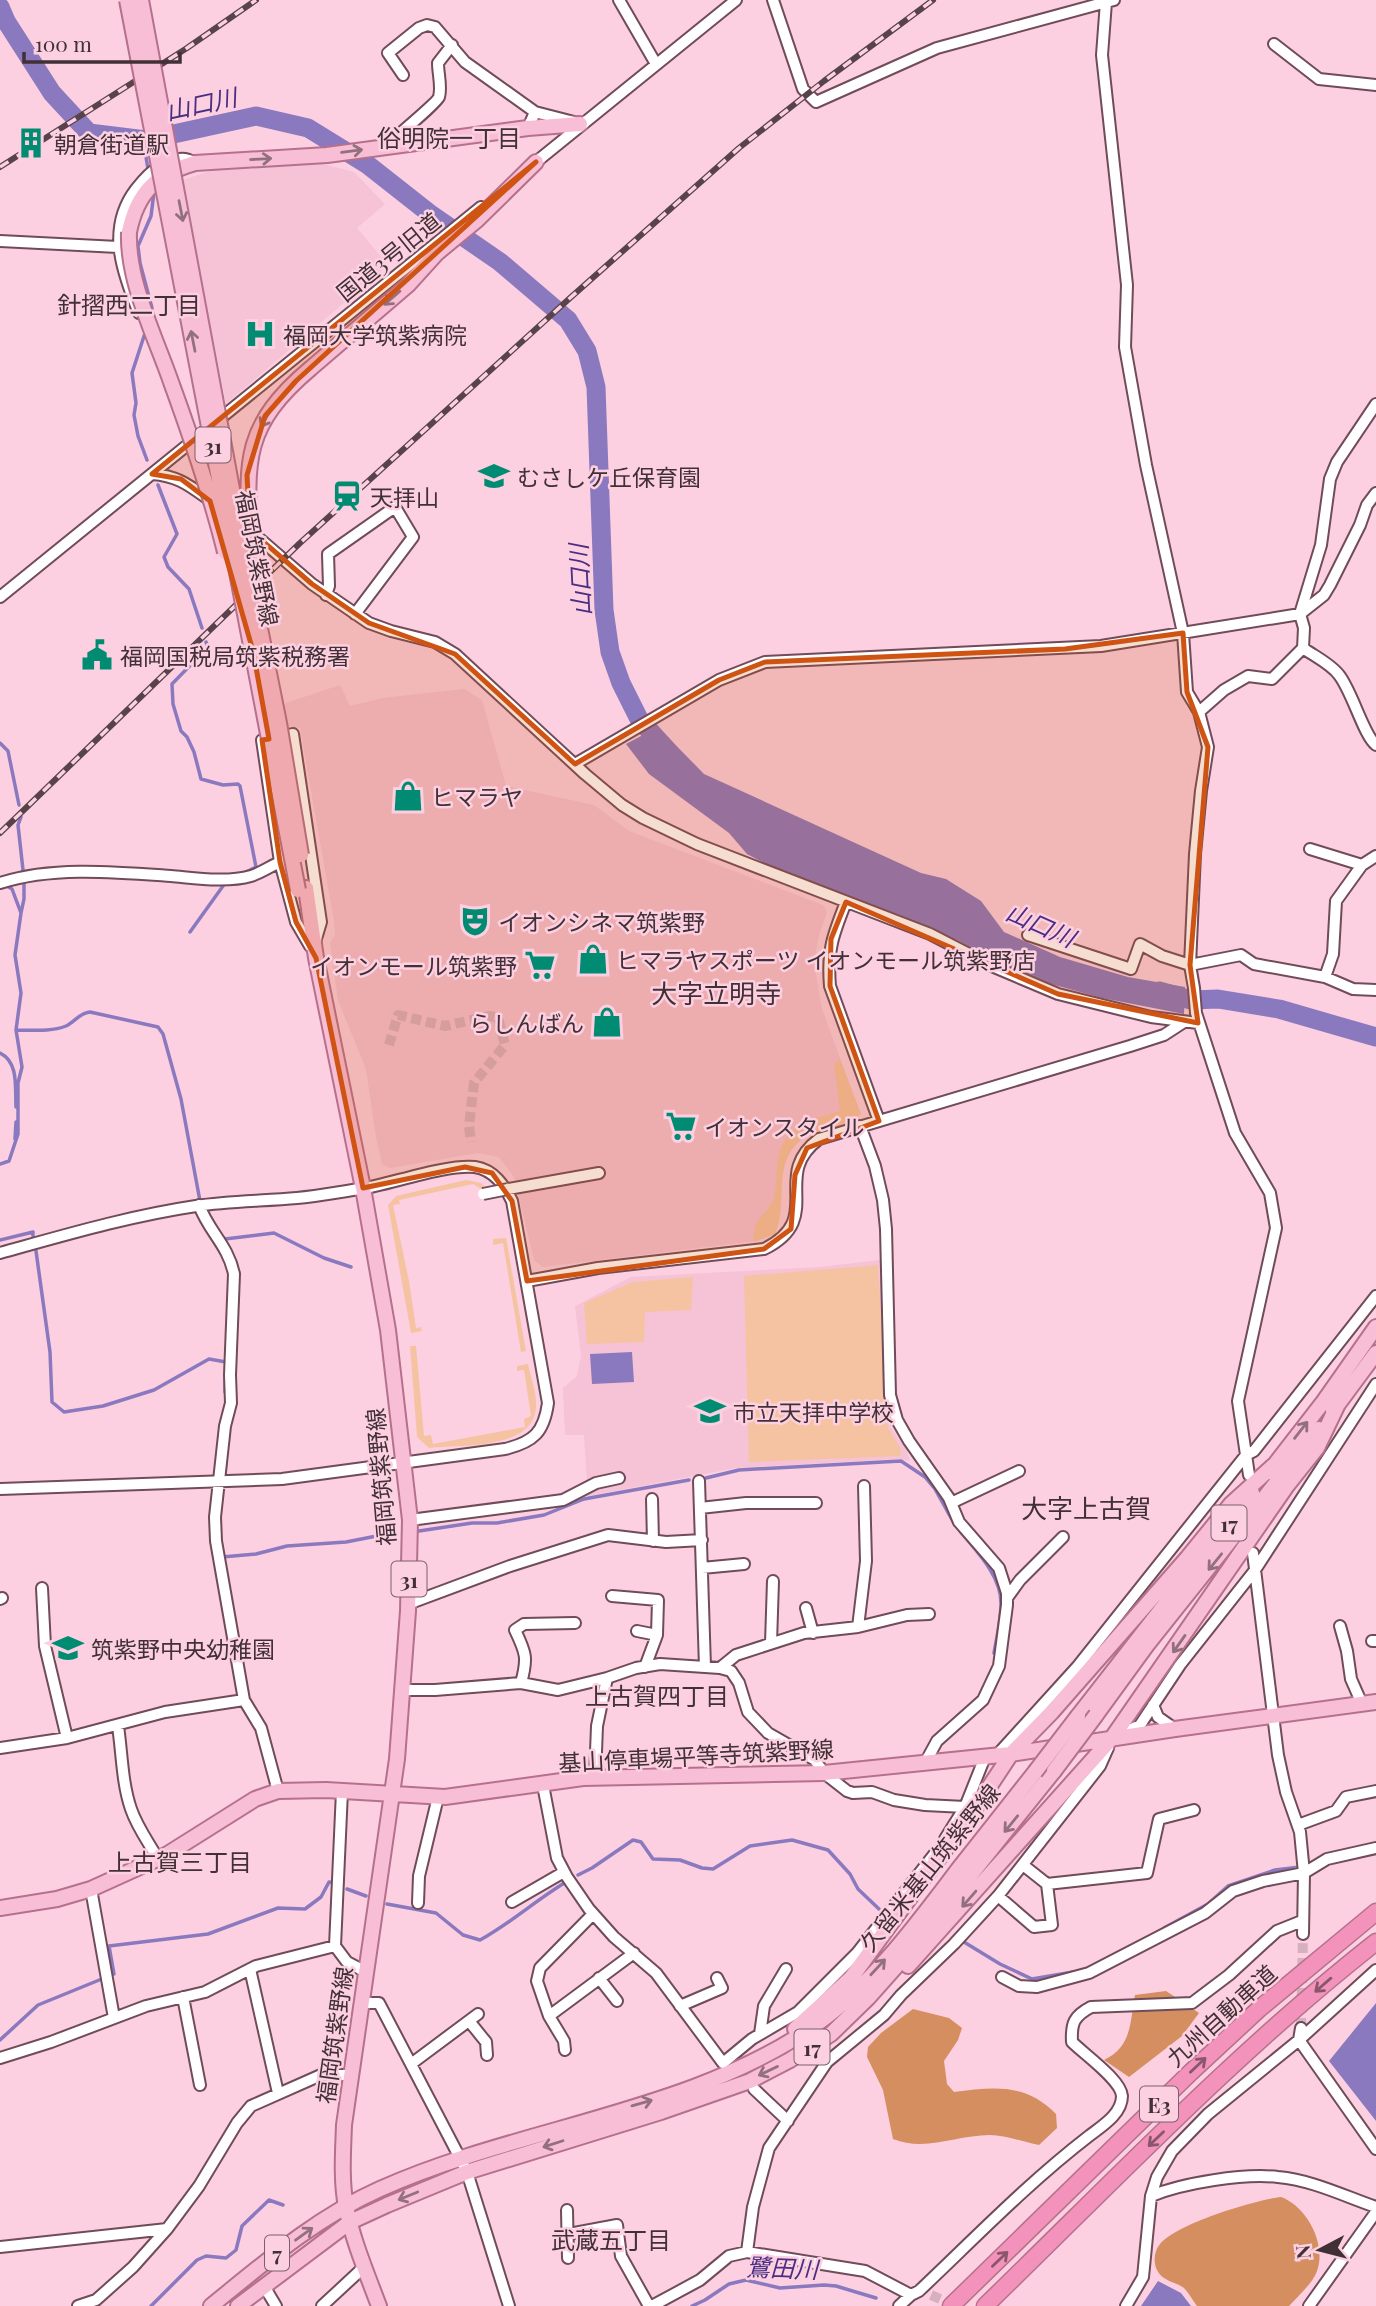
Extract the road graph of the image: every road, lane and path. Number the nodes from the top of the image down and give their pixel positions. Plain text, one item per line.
1 (127, 0) edge
2 (141, 0) edge
3 (619, 0) edge
4 (736, 0) edge
5 (773, 0) edge
6 (1110, 1) edge
7 (1273, 44) dead end
8 (453, 45) junction
9 (656, 64) junction
10 (403, 75) dead end
11 (1376, 85) edge
12 (535, 112) junction
13 (580, 124) junction
14 (528, 128) junction
15 (382, 147) junction
16 (536, 162) joint
17 (195, 163) junction
18 (0, 241) edge
19 (438, 246) junction
20 (118, 247) junction
21 (1376, 404) edge
22 (187, 445) junction
23 (152, 474) junction
24 (1376, 493) edge
25 (326, 595) junction
26 (0, 597) edge
27 (255, 604) junction
28 (355, 614) junction
29 (1300, 614) junction
30 (1183, 633) junction
31 (1303, 648) junction
32 (253, 651) junction
33 (1199, 712) junction
34 (1376, 745) edge
35 (575, 764) junction
36 (1310, 849) dead end
37 (1376, 856) edge
38 (280, 862) junction
39 (1362, 865) junction
40 (0, 883) edge
41 (302, 889) junction
42 (846, 902) junction
43 (1028, 935) dead end
44 (313, 949) junction
45 (1190, 965) junction
46 (1325, 977) junction
47 (1376, 990) edge
48 (1197, 1018) junction
49 (1184, 1022) junction
50 (878, 1121) junction
51 (860, 1126) junction
52 (599, 1173) dead end
53 (363, 1188) junction
54 (483, 1194) dead end
55 (199, 1205) junction
56 (0, 1253) edge
57 (527, 1281) junction
58 (1376, 1296) edge
59 (1376, 1327) edge
60 (1376, 1353) edge
61 (1376, 1384) edge
62 (1338, 1404) junction
63 (1246, 1455) junction
64 (403, 1462) junction
65 (1273, 1466) junction
66 (1019, 1471) dead end
67 (1249, 1475) dead end
68 (619, 1478) dead end
69 (699, 1481) dead end
70 (220, 1482) junction
71 (864, 1486) dead end
72 (0, 1489) edge
73 (652, 1499) dead end
74 (816, 1503) dead end
75 (951, 1503) junction
76 (700, 1508) junction
77 (410, 1520) junction
78 (1063, 1537) dead end
79 (702, 1540) junction
80 (653, 1541) junction
81 (1253, 1553) dead end
82 (744, 1564) dead end
83 (702, 1568) junction
84 (1255, 1570) junction
85 (773, 1581) dead end
86 (42, 1588) dead end
87 (612, 1596) dead end
88 (1007, 1598) junction
89 (408, 1604) junction
90 (806, 1608) dead end
91 (929, 1614) dead end
92 (575, 1623) dead end
93 (1340, 1626) dead end
94 (858, 1627) junction
95 (637, 1631) dead end
96 (813, 1633) junction
97 (657, 1635) junction
98 (771, 1643) junction
99 (645, 1667) junction
100 (705, 1667) junction
101 (720, 1668) junction
102 (607, 1678) junction
103 (521, 1683) junction
104 (404, 1690) junction
105 (244, 1700) junction
106 (1369, 1703) edge
107 (1153, 1705) junction
108 (1273, 1716) junction
109 (118, 1726) junction
110 (1175, 1729) junction
111 (67, 1738) junction
112 (1112, 1738) junction
113 (0, 1748) edge
114 (998, 1755) junction
115 (925, 1763) junction
116 (824, 1773) junction
117 (595, 1778) junction
118 (543, 1785) junction
119 (278, 1791) junction
120 (342, 1791) junction
121 (1376, 1791) edge
122 (392, 1794) junction
123 (438, 1797) junction
124 (965, 1807) junction
125 (1194, 1810) dead end
126 (1297, 1825) junction
127 (1376, 1848) edge
128 (158, 1859) junction
129 (1023, 1865) junction
130 (564, 1872) junction
131 (1304, 1873) junction
132 (1047, 1884) junction
133 (90, 1889) junction
134 (999, 1896) junction
135 (512, 1902) dead end
136 (418, 1903) dead end
137 (1376, 1906) edge
138 (0, 1908) edge
139 (1376, 1912) edge
140 (593, 1914) junction
141 (1303, 1922) junction
142 (1303, 1934) tunnel mouth
143 (1376, 1941) edge
144 (335, 1946) junction
145 (634, 1953) junction
146 (1322, 1955) junction
147 (250, 1969) junction
148 (786, 1969) dead end
149 (1376, 1970) edge
150 (366, 1972) junction
151 (599, 1978) junction
152 (717, 1978) dead end
153 (1002, 1978) dead end
154 (183, 1997) junction
155 (617, 2001) dead end
156 (362, 2003) junction
157 (680, 2006) junction
158 (550, 2016) junction
159 (114, 2018) junction
160 (1301, 2028) tunnel mouth
161 (760, 2034) junction
162 (831, 2034) junction
163 (1299, 2040) junction
164 (565, 2050) dead end
165 (487, 2054) dead end
166 (762, 2057) junction
167 (0, 2058) edge
168 (411, 2064) junction
169 (350, 2075) junction
170 (200, 2085) dead end
171 (754, 2089) dead end
172 (278, 2094) junction
173 (788, 2121) junction
174 (1376, 2149) edge
175 (460, 2158) junction
176 (467, 2172) junction
177 (1151, 2196) junction
178 (346, 2205) junction
179 (1376, 2209) edge
180 (567, 2210) dead end
181 (350, 2222) junction
182 (167, 2229) junction
183 (569, 2234) junction
184 (0, 2247) edge
185 (747, 2252) junction
186 (569, 2258) dead end
187 (364, 2267) junction
188 (264, 2286) junction
189 (915, 2293) junction
190 (931, 2295) tunnel mouth
191 (78, 2306) edge
192 (211, 2306) edge
193 (238, 2306) edge
194 (276, 2306) edge
195 (322, 2306) edge
196 (379, 2306) edge
197 (509, 2306) edge
198 (651, 2306) edge
199 (899, 2306) edge
200 (951, 2306) edge
201 (985, 2306) edge
202 (1126, 2306) edge
203 (1310, 2306) edge

32 -> 1 main road, 福岡筑紫野線 / 31, bridge
2 -> 27 main road, 福岡筑紫野線 / 31, bridge
3 - 9 street
4 - 9 street
5 - 6 street
6 - 30 street
7 - 11 street
8 - 10 street
8 - 12 street
8 - 15 street
9 - 13 street
12 - 13 street
12 - 14 street
13 - 14 main road
13 - 16 street
14 - 15 main road
17 -> 15 main road
16 - 19 main road
17 - 20 street
17 - 32 main road, bridge
18 - 20 street
19 - 22 street, 国道3号旧道
19 -> 27 main road, bridge
20 - 22 street
21 - 29 street
22 - 23 street, 国道3号旧道
23 - 25 street
23 - 26 street, 国道3号旧道
24 - 29 street
25 - 28 street
25 - 28 street
27 - 41 main road, 福岡筑紫野線 / 31, bridge
28 - 35 street
29 - 30 street
29 - 31 street
30 - 33 street
30 - 35 street
31 - 33 street
31 - 34 street
32 - 41 main road, 福岡筑紫野線 / 31, bridge
33 - 45 street
35 - 42 street
36 - 39 street
37 - 39 street
38 - 40 street
38 - 44 street
38 - 44 street
39 - 46 street
41 - 44 main road, 福岡筑紫野線 / 31
42 - 49 street
42 - 50 street
43 - 45 street
44 - 53 main road, 福岡筑紫野線 / 31
45 - 46 street
45 - 48 street
46 - 47 street
48 - 49 street
48 - 63 street
49 - 50 street
50 - 51 street
51 - 57 street
51 - 75 street
52 - 54 street, bridge
53 - 55 street
53 - 57 street
53 - 64 main road, 福岡筑紫野線 / 31
55 - 56 street
55 - 70 street
57 - 64 street
58 - 63 street
65 -> 59 main road, 久留米基山筑紫野線 / 17
60 - 62 main road, 久留米基山筑紫野線 / 17
61 - 84 street
62 -> 112 main road
62 -> 162 main road, 久留米基山筑紫野線 / 17, bridge
63 - 67 street
63 - 114 street
64 - 70 street
64 - 77 main road, 福岡筑紫野線 / 31
65 - 114 main road
166 -> 65 main road, 久留米基山筑紫野線 / 17, bridge
66 - 75 street
68 - 77 street
69 - 76 street
70 - 72 street
70 - 105 street
71 - 94 street
73 - 80 street
74 - 76 street
75 - 88 street
76 - 79 street
77 - 89 main road, 福岡筑紫野線 / 31
78 - 88 street
79 - 80 street
79 - 83 street
80 - 89 street
81 - 84 street
82 - 83 street
83 - 100 street
84 - 107 street
84 - 108 street
85 - 98 street
86 - 111 street
87 - 97 street
88 - 115 street
89 - 104 main road, 福岡筑紫野線 / 31
90 - 96 street
91 - 94 street
92 - 103 street
93 - 106 street
94 - 96 street
95 - 97 street
96 - 98 street
97 - 99 street
98 - 101 street
99 - 100 street
99 - 102 street
100 - 101 street
101 - 116 street
102 - 103 street
102 - 117 street
103 - 104 street
104 - 122 main road, 福岡筑紫野線 / 31
105 - 109 street
105 - 119 street
106 - 108 main road, 基山停車場平等寺筑紫野線
107 - 110 street
107 - 112 street
108 - 110 main road, 基山停車場平等寺筑紫野線
108 - 126 street
109 - 111 street
109 - 128 street
110 - 112 main road, 基山停車場平等寺筑紫野線
111 - 113 street
112 - 114 main road, 基山停車場平等寺筑紫野線
112 - 129 street
112 -> 162 main road
114 - 115 main road, 基山停車場平等寺筑紫野線
114 - 124 street
114 - 166 main road
115 - 116 main road, 基山停車場平等寺筑紫野線
116 - 117 main road, 基山停車場平等寺筑紫野線
116 - 124 street
117 - 118 main road, 基山停車場平等寺筑紫野線
118 - 123 main road, 基山停車場平等寺筑紫野線
118 - 130 street
119 - 120 main road, 基山停車場平等寺筑紫野線
119 - 128 main road, 基山停車場平等寺筑紫野線
120 - 122 main road, 基山停車場平等寺筑紫野線
120 - 144 street
121 - 126 street
122 - 123 main road, 基山停車場平等寺筑紫野線
122 - 150 main road, 福岡筑紫野線 / 31
123 - 136 street
124 - 161 street
125 - 132 street
126 - 131 street
127 - 131 street
128 - 133 main road, 基山停車場平等寺筑紫野線
129 - 132 street
129 - 134 street
130 - 135 street
130 - 140 street
131 - 141 street
131 - 153 street
132 - 134 street
133 - 138 main road, 基山停車場平等寺筑紫野線
133 - 159 street
134 - 173 street
137 - 146 highway
139 - 146 highway, 九州自動車道 / E3
140 - 145 street
140 - 158 street
141 - 142 street
141 - 189 street
143 -> 201 highway, 九州自動車道 / E3
144 - 147 street
144 - 150 street
145 - 151 street
145 - 157 street
200 -> 146 highway, 九州自動車道 / E3
147 - 154 street
147 - 172 street
148 - 161 street
149 - 163 street
150 - 156 main road, 福岡筑紫野線 / 31
151 - 155 street
151 - 158 street
152 - 157 street
154 - 159 street
154 - 170 street
156 - 168 street
156 - 169 main road, 福岡筑紫野線 / 31
157 - 161 street
158 - 164 street
159 - 167 street
160 - 163 street
162 -> 176 main road, 久留米基山筑紫野線 / 17
163 - 174 street
163 - 177 street
165 - 168 street
175 -> 166 main road, 久留米基山筑紫野線 / 17
168 - 175 street
169 - 172 street
169 - 178 main road, 福岡筑紫野線 / 31
171 - 173 street
172 - 182 street
173 - 185 street
175 - 176 street
175 - 178 main road, 久留米基山筑紫野線 / 17
176 -> 181 main road, 久留米基山筑紫野線 / 17
176 - 197 street
177 - 179 street
177 - 202 street
178 - 181 main road, 福岡筑紫野線
192 -> 178 main road, 7
179 - 203 street
180 - 183 street
181 - 187 main road, 福岡筑紫野線
181 - 188 main road, 7
182 - 184 street
182 - 191 street
183 - 186 street
183 - 198 street
185 - 189 street
185 - 198 street
187 - 195 street
187 - 196 main road, 福岡筑紫野線
188 - 193 main road, 7
188 - 194 street
189 - 190 street
189 - 199 street

